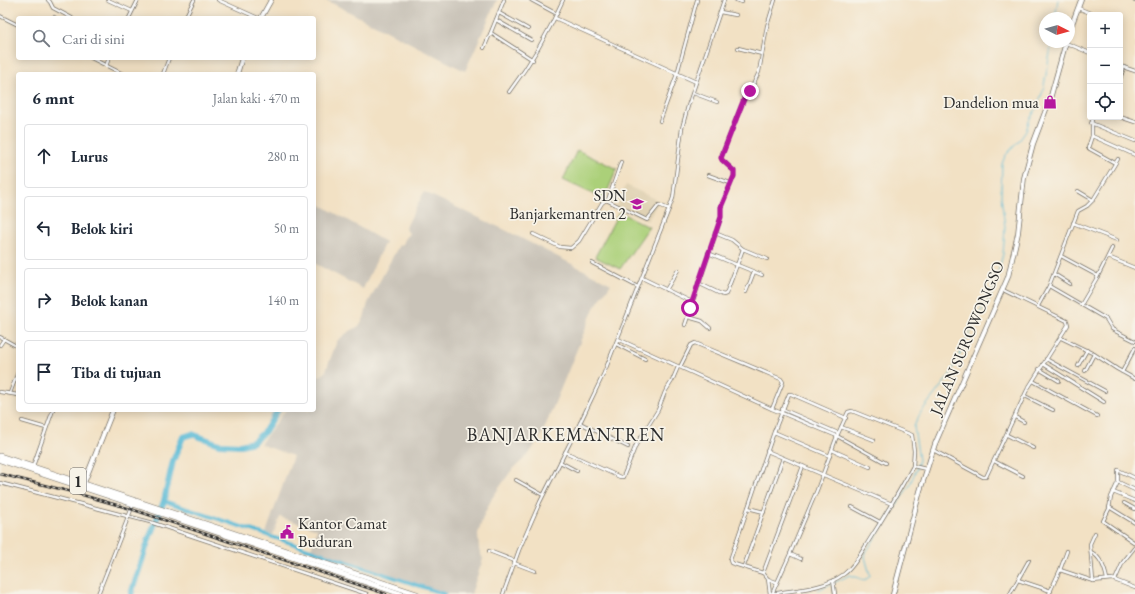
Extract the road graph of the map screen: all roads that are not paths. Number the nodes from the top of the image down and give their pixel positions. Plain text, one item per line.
1 (48, 0) edge
2 (108, 0) edge
3 (138, 0) edge
4 (194, 0) edge
5 (218, 0) edge
6 (271, 0) edge
7 (504, 0) edge
8 (531, 0) edge
9 (563, 0) edge
10 (697, 0) edge
11 (724, 0) edge
12 (736, 0) edge
13 (775, 0) edge
14 (1081, 0) edge
15 (742, 2) dead end
16 (1078, 8) junction
17 (132, 11) junction
18 (720, 12) junction
19 (1088, 12) edge
20 (499, 13) junction
21 (557, 14) junction
22 (0, 16) edge
23 (68, 16) edge
24 (130, 16) edge
25 (186, 16) edge
26 (254, 16) edge
27 (262, 16) edge
28 (736, 16) dead end
29 (1075, 16) edge
30 (555, 18) junction
31 (496, 20) junction
32 (16, 24) edge
33 (528, 29) dead end
34 (491, 33) junction
35 (531, 40) dead end
36 (1075, 46) edge
37 (484, 48) dead end
38 (738, 48) dead end
39 (1064, 48) edge
40 (1087, 52) edge
41 (762, 54) junction
42 (94, 60) edge
43 (109, 60) edge
44 (168, 60) edge
45 (241, 60) edge
46 (533, 60) junction
47 (106, 66) junction
48 (1124, 67) joint
49 (1123, 70) edge
50 (1135, 71) edge
51 (119, 72) edge
52 (164, 72) edge
53 (238, 72) edge
54 (677, 74) junction
55 (696, 82) junction
56 (509, 92) dead end
57 (693, 93) junction
58 (717, 102) dead end
59 (1123, 118) edge
60 (1092, 120) edge
61 (660, 121) dead end
62 (1135, 122) edge
63 (1091, 123) junction
64 (1092, 136) junction
65 (1135, 141) edge
66 (1135, 155) edge
67 (1118, 159) dead end
68 (621, 162) dead end
69 (1115, 162) junction
70 (708, 175) dead end
71 (730, 183) junction
72 (1078, 191) dead end
73 (608, 200) junction
74 (1093, 200) junction
75 (670, 210) junction
76 (1073, 223) junction
77 (715, 233) junction
78 (533, 234) dead end
79 (1117, 240) dead end
80 (1112, 248) dead end
81 (743, 249) junction
82 (708, 253) junction
83 (1061, 256) junction
84 (1108, 257) junction
85 (767, 258) dead end
86 (592, 263) dead end
87 (738, 265) junction
88 (1135, 268) edge
89 (678, 270) dead end
90 (754, 272) junction
91 (1054, 274) junction
92 (762, 275) dead end
93 (1098, 276) junction
94 (642, 278) junction
95 (698, 283) junction
96 (1070, 284) dead end
97 (1049, 286) junction
98 (638, 287) junction
99 (666, 290) junction
100 (1003, 290) junction
101 (746, 292) dead end
102 (692, 302) junction
103 (1081, 305) junction
104 (1038, 306) junction
105 (688, 317) junction
106 (685, 325) dead end
107 (710, 328) dead end
108 (0, 337) edge
109 (1061, 338) junction
110 (4, 339) junction
111 (618, 339) junction
112 (1135, 341) edge
113 (616, 344) junction
114 (0, 345) edge
115 (16, 346) edge
116 (1135, 348) edge
117 (1087, 350) junction
118 (1094, 354) junction
119 (645, 359) dead end
120 (1046, 359) junction
121 (1043, 364) junction
122 (1078, 366) dead end
123 (679, 367) junction
124 (1040, 370) junction
125 (1085, 371) dead end
126 (1122, 372) junction
127 (16, 377) edge
128 (1135, 379) edge
129 (1033, 381) junction
130 (1059, 381) dead end
131 (1105, 391) dead end
132 (0, 392) edge
133 (10, 393) junction
134 (16, 394) edge
135 (1025, 396) junction
136 (1104, 402) dead end
137 (772, 409) junction
138 (1053, 410) dead end
139 (782, 411) junction
140 (52, 412) edge
141 (112, 412) edge
142 (1097, 416) dead end
143 (1015, 417) junction
144 (846, 418) junction
145 (22, 421) dead end
146 (1024, 422) dead end
147 (580, 423) junction
148 (841, 427) junction
149 (46, 428) junction
150 (774, 432) junction
151 (838, 435) junction
152 (1007, 435) junction
153 (874, 440) dead end
154 (628, 447) dead end
155 (1033, 448) dead end
156 (832, 450) junction
157 (933, 450) junction
158 (767, 451) junction
159 (565, 452) junction
160 (0, 456) edge
161 (830, 456) junction
162 (783, 458) junction
163 (0, 460) edge
164 (994, 461) junction
165 (560, 462) junction
166 (886, 463) dead end
167 (33, 466) junction
168 (803, 466) junction
169 (870, 467) dead end
170 (916, 467) junction
171 (926, 469) junction
172 (578, 471) dead end
173 (822, 474) junction
174 (1022, 476) dead end
175 (1135, 478) edge
176 (516, 480) dead end
177 (1118, 482) junction
178 (0, 483) edge
179 (84, 483) junction
180 (1135, 490) edge
181 (1113, 492) junction
182 (543, 495) junction
183 (1135, 502) edge
184 (1124, 503) dead end
185 (133, 504) junction
186 (892, 504) junction
187 (852, 507) dead end
188 (1109, 507) junction
189 (748, 508) junction
190 (154, 509) junction
191 (1135, 509) edge
192 (764, 512) junction
193 (164, 513) junction
194 (128, 516) junction
195 (880, 522) junction
196 (1135, 523) edge
197 (1095, 533) dead end
198 (1135, 543) edge
199 (1135, 547) edge
200 (489, 551) dead end
201 (1067, 551) dead end
202 (1091, 552) junction
203 (790, 554) junction
204 (801, 559) dead end
205 (1029, 560) dead end
206 (515, 562) junction
207 (744, 566) junction
208 (1060, 570) junction
209 (535, 571) dead end
210 (763, 573) junction
211 (768, 579) junction
212 (1018, 580) junction
213 (1107, 580) junction
214 (1115, 580) junction
215 (833, 581) junction
216 (1093, 581) junction
217 (776, 582) junction
218 (1135, 588) edge
219 (1050, 593) edge
220 (98, 594) edge
221 (367, 594) edge
222 (401, 594) edge
223 (416, 594) edge
224 (503, 594) edge
225 (771, 594) edge
226 (835, 594) edge
227 (893, 594) edge
228 (1010, 594) edge

1 - 23 street
2 - 17 street
3 - 17 street
4 - 25 street
5 - 26 street
6 - 27 street
7 - 20 street
8 - 21 street
9 - 21 street
10 - 54 street
11 - 18 street
12 - 15 street
13 - 41 street
14 - 16 street
16 - 19 street
16 - 29 street
17 - 24 street
18 - 28 street
18 - 55 street
20 - 31 street
20 - 33 street
21 - 30 street
22 - 32 street
30 - 46 street
30 - 54 street
31 - 34 street
31 - 35 street
34 - 37 street
34 - 46 street
36 - 40 street
38 - 41 street
39 - 100 street, JALAN SUROWONGSO
41 - 71 street
42 - 47 street
43 - 47 street
44 - 52 street
45 - 53 street
46 - 56 street
47 - 51 street
48 - 49 street
48 - 50 street
54 - 55 street
54 - 61 street
55 - 57 street
57 - 58 street
57 - 75 street
59 - 62 street
60 - 63 street
63 - 64 street
63 - 65 street
64 - 66 street
64 - 69 street
67 - 69 street
68 - 73 street
69 - 74 street
70 - 71 street
71 - 77 street
72 - 74 street
73 - 75 street
73 - 78 street
74 - 76 street
75 - 94 street
76 - 79 street
76 - 83 street
77 - 81 street
77 - 82 street
80 - 84 street
81 - 85 street
81 - 87 street
82 - 87 street
82 - 95 street
83 - 91 street
83 - 93 street
84 - 88 street
84 - 93 street
86 - 98 street
87 - 90 street
87 - 95 street
89 - 99 street
90 - 92 street
90 - 101 street
91 - 96 street
91 - 97 street
93 - 103 street
94 - 98 street
94 - 99 street
95 - 102 street
97 - 103 street
97 - 104 street
98 - 111 street
99 - 102 street
100 - 104 street
100 - 157 street, JALAN SUROWONGSO
102 - 105 street
103 - 112 street
104 - 109 street
105 - 106 street
105 - 107 street
108 - 110 street
109 - 117 street
109 - 120 street
110 - 114 street
110 - 115 street
111 - 113 street
111 - 123 street
113 - 119 street
113 - 147 street
116 - 126 street
117 - 118 street
117 - 122 street
118 - 125 street
118 - 126 street
120 - 121 street
120 - 131 street
121 - 124 street
121 - 136 street
123 - 137 street
123 - 137 street
123 - 159 street
124 - 129 street
124 - 130 street
126 - 128 street
127 - 133 street
129 - 135 street
129 - 142 street
132 - 133 street
133 - 134 street
135 - 138 street
135 - 143 street
137 - 139 street
139 - 144 street
139 - 150 street
139 - 151 street
140 - 149 street
141 - 179 street
143 - 146 street
143 - 152 street
144 - 148 street
144 - 170 street
145 - 149 street
147 - 154 street
147 - 159 street
148 - 151 street
148 - 153 street
149 - 167 street
150 - 158 street
150 - 161 street
151 - 156 street
151 - 166 street
152 - 155 street
152 - 164 street
156 - 161 street
156 - 169 street
157 - 164 street
157 - 171 street, JALAN SUROWONGSO
158 - 162 street
158 - 189 street
159 - 165 street
160 - 167 highway, 1
161 - 173 street
162 - 168 street
162 - 192 street
163 - 185 highway, 1
164 - 174 street
165 - 172 street
165 - 182 street
167 - 179 highway, 1
168 - 173 street
168 - 210 street
170 - 171 street
170 - 186 street
171 - 227 street, JALAN SUROWONGSO
173 - 186 street
173 - 203 street
175 - 177 street
176 - 182 street
177 - 180 street
177 - 181 street
178 - 194 street
179 - 190 highway, 1
181 - 183 street
181 - 188 street
182 - 206 street
184 - 191 street
185 - 190 highway, 1
185 - 194 street
186 - 195 street
187 - 195 street
188 - 196 street
188 - 198 street
189 - 192 street
189 - 207 street
190 - 193 highway, 1
192 - 207 street
193 - 222 highway, 1
193 - 223 highway, 1
194 - 220 street
194 - 221 street
195 - 215 street
197 - 202 street
199 - 214 street
200 - 206 street
201 - 208 street
202 - 213 street
202 - 216 street
203 - 204 street
203 - 217 street
205 - 212 street
206 - 209 street
206 - 224 street
207 - 210 street
208 - 216 street
208 - 219 street
210 - 211 street
211 - 217 street
211 - 225 street
212 - 219 street
212 - 228 street
213 - 214 street
213 - 216 street
214 - 218 street
215 - 225 street
215 - 226 street
217 - 225 street

